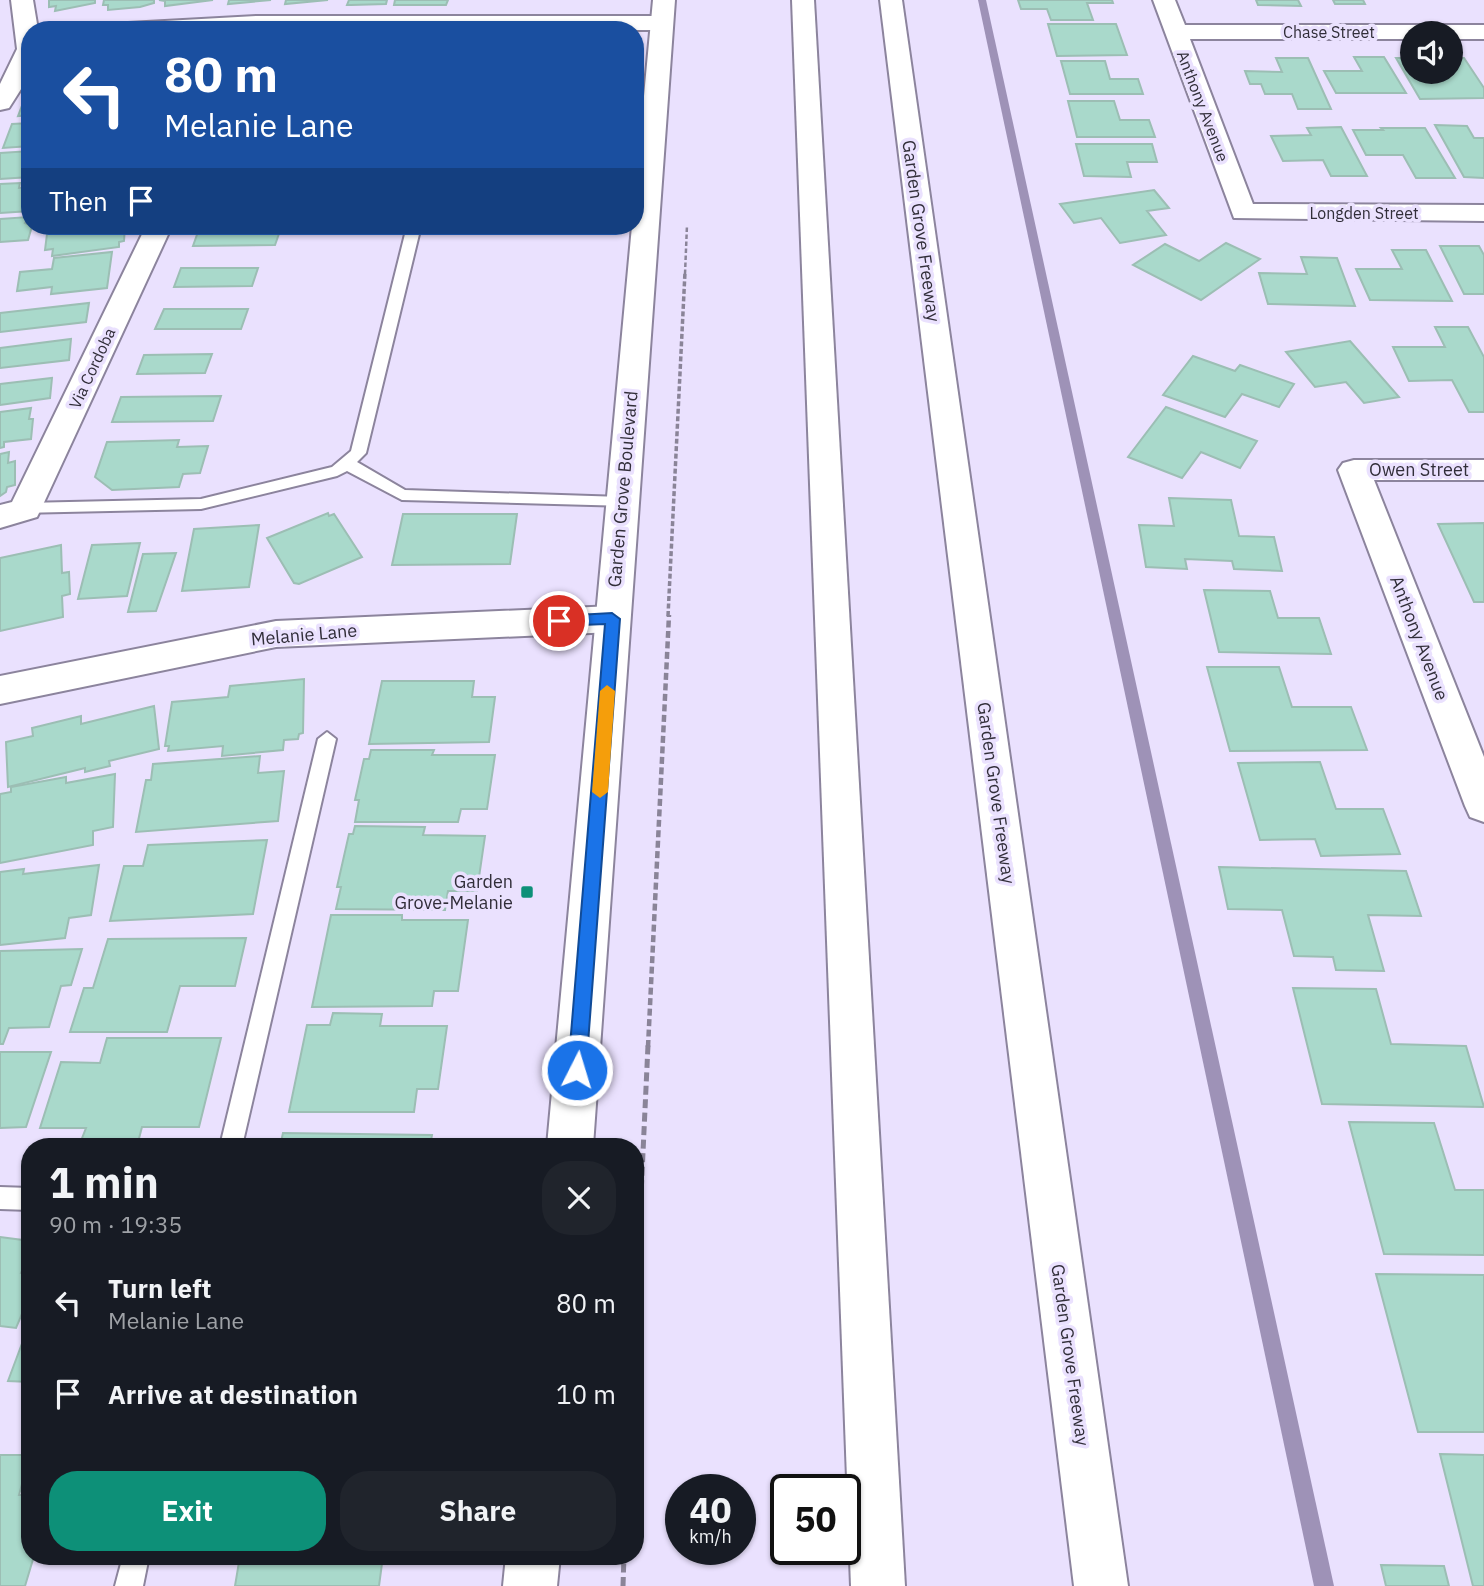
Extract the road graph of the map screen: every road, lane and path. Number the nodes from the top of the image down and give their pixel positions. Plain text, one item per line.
1 (22, 0) edge
2 (803, 0) edge
3 (891, 0) edge
4 (1164, 0) edge
5 (492, 11) edge
6 (663, 11) edge
7 (25, 21) edge
8 (343, 21) edge
9 (1174, 32) junction
10 (1484, 32) edge
11 (21, 36) edge
12 (0, 40) edge
13 (21, 65) edge
14 (0, 103) edge
15 (644, 139) edge
16 (1243, 212) joint
17 (1484, 213) edge
18 (687, 222) dead end
19 (154, 235) edge
20 (412, 235) edge
21 (638, 235) edge
22 (346, 463) junction
23 (1354, 470) joint
24 (1484, 470) edge
25 (622, 502) junction
26 (12, 513) edge
27 (612, 619) junction
28 (0, 690) edge
29 (327, 739) dead end
30 (1484, 806) edge
31 (233, 1138) edge
32 (571, 1138) edge
33 (644, 1138) edge
34 (0, 1198) edge
35 (21, 1199) edge
36 (134, 1565) edge
37 (532, 1565) edge
38 (624, 1565) edge
39 (129, 1586) edge
40 (530, 1586) edge
41 (623, 1586) edge
42 (878, 1586) edge
43 (1101, 1586) edge

1 - 7 main road
2 - 42 main road
3 - 43 main road, Garden Grove Freeway
4 - 9 main road, Anthony Avenue
5 - 6 main road
5 - 8 main road
6 - 15 main road, Garden Grove Boulevard
9 - 10 main road, Chase Street
9 - 16 main road, Anthony Avenue
11 - 12 main road
13 - 14 main road
16 - 17 main road, Longden Street
18 - 33 path
19 - 26 main road, Via Cordoba
20 - 22 lane
21 - 25 main road, Garden Grove Boulevard
22 - 25 lane
22 - 26 lane
23 - 24 main road, Owen Street
23 - 30 main road, Anthony Avenue
25 - 27 main road, Garden Grove Boulevard
27 - 28 main road, Melanie Lane
27 - 32 main road, Garden Grove Boulevard
29 - 31 lane
34 - 35 lane
36 - 39 lane
37 - 40 main road
38 - 41 path

